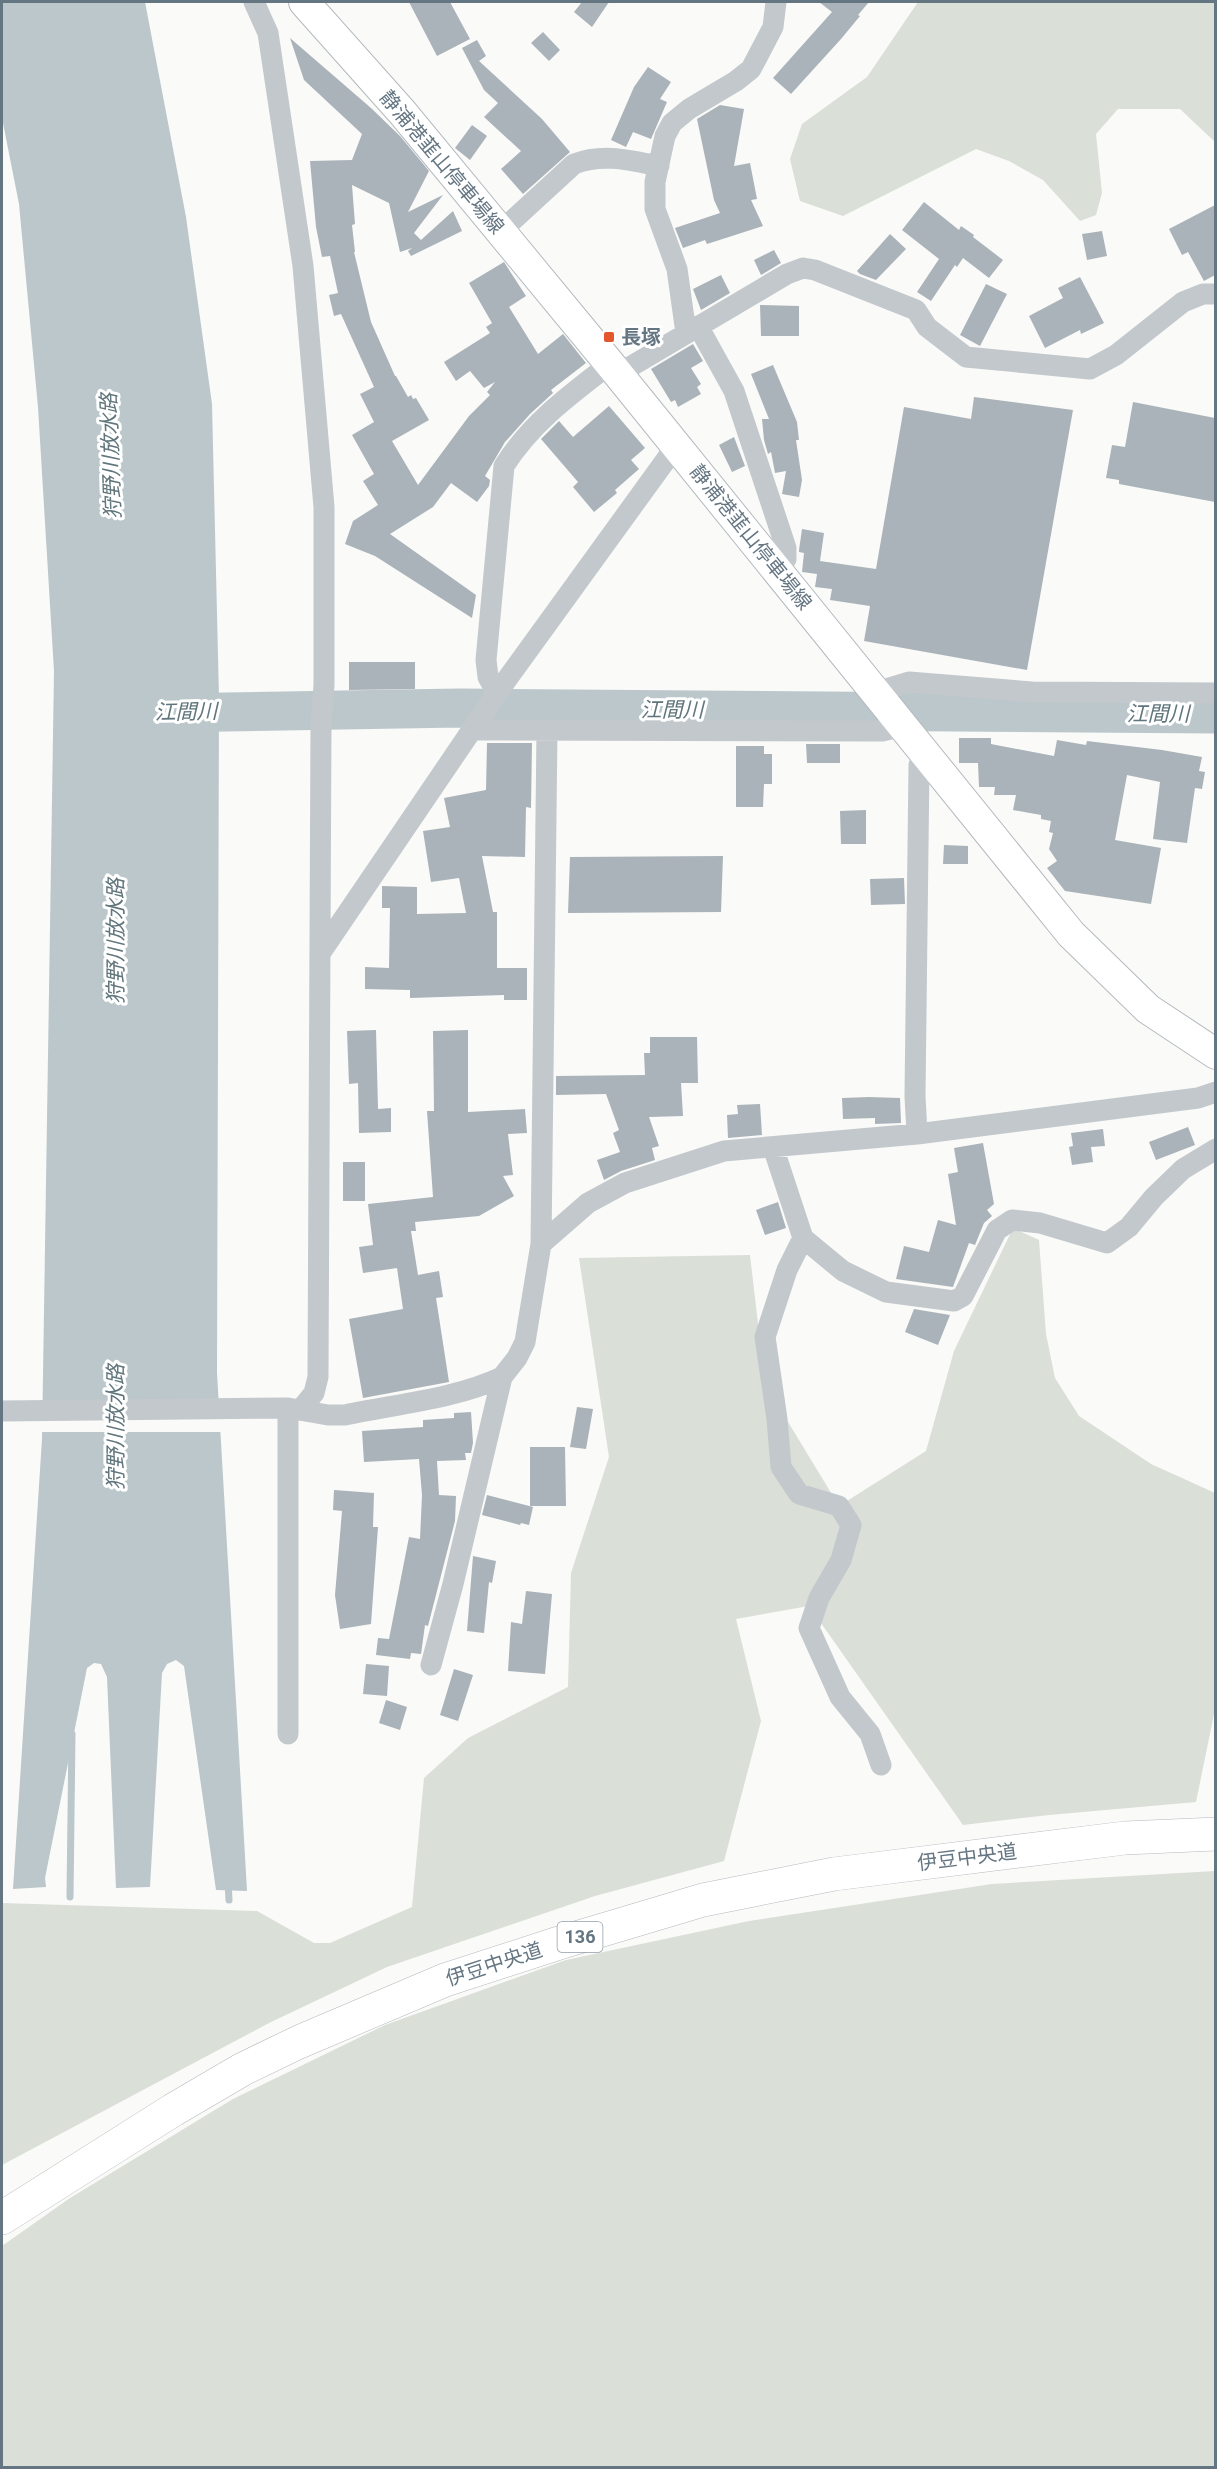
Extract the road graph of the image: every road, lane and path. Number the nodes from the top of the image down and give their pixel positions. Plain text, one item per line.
1 (254, 2) edge
2 (304, 2) edge
3 (776, 2) edge
4 (659, 166) junction
5 (501, 231) junction
6 (1215, 294) edge
7 (692, 329) junction
8 (614, 369) junction
9 (676, 446) junction
10 (776, 568) junction
11 (497, 693) junction
12 (1215, 693) edge
13 (881, 697) junction
14 (904, 726) junction
15 (475, 727) junction
16 (547, 730) junction
17 (925, 752) junction
18 (321, 952) junction
19 (1215, 1054) edge
20 (1215, 1092) edge
21 (917, 1134) junction
22 (772, 1147) junction
23 (1215, 1149) edge
24 (803, 1238) junction
25 (541, 1244) junction
26 (502, 1377) junction
27 (287, 1409) junction
28 (2, 1411) edge
29 (431, 1665) dead end
30 (288, 1734) dead end
31 (881, 1765) dead end
32 (1215, 1820) edge
33 (1215, 1834) edge
34 (76, 2163) junction
35 (2, 2190) edge
36 (2, 2204) edge
37 (2, 2218) edge
38 (2, 2233) edge

1 - 18 street
2 - 5 main road, 静浦港韮山停車場線
3 - 4 street
4 - 5 street
4 - 7 street
5 - 8 main road, 静浦港韮山停車場線
6 - 7 street
7 - 8 street
7 - 10 street
8 - 9 main road, 静浦港韮山停車場線
8 - 11 street
9 - 10 main road, 静浦港韮山停車場線
9 - 11 street
10 - 13 main road, 静浦港韮山停車場線
11 - 15 street
12 - 13 street
13 - 14 main road, 静浦港韮山停車場線
14 - 16 street
14 - 17 main road, 静浦港韮山停車場線
15 - 16 street
15 - 18 street
16 - 25 street
17 - 19 main road, 静浦港韮山停車場線
17 - 21 street
18 - 27 street
20 - 21 street
21 - 22 street
22 - 24 street
22 - 25 street
23 - 24 street
24 - 31 street
25 - 26 street
26 - 27 street
26 - 29 street
27 - 28 street
27 - 30 street
32 - 34 highway, 伊豆中央道 / 136
33 - 34 highway, 伊豆中央道 / 136
34 - 35 highway
34 - 36 highway, 伊豆中央道 / 136
34 - 37 highway, 伊豆中央道 / 136
34 - 38 highway

